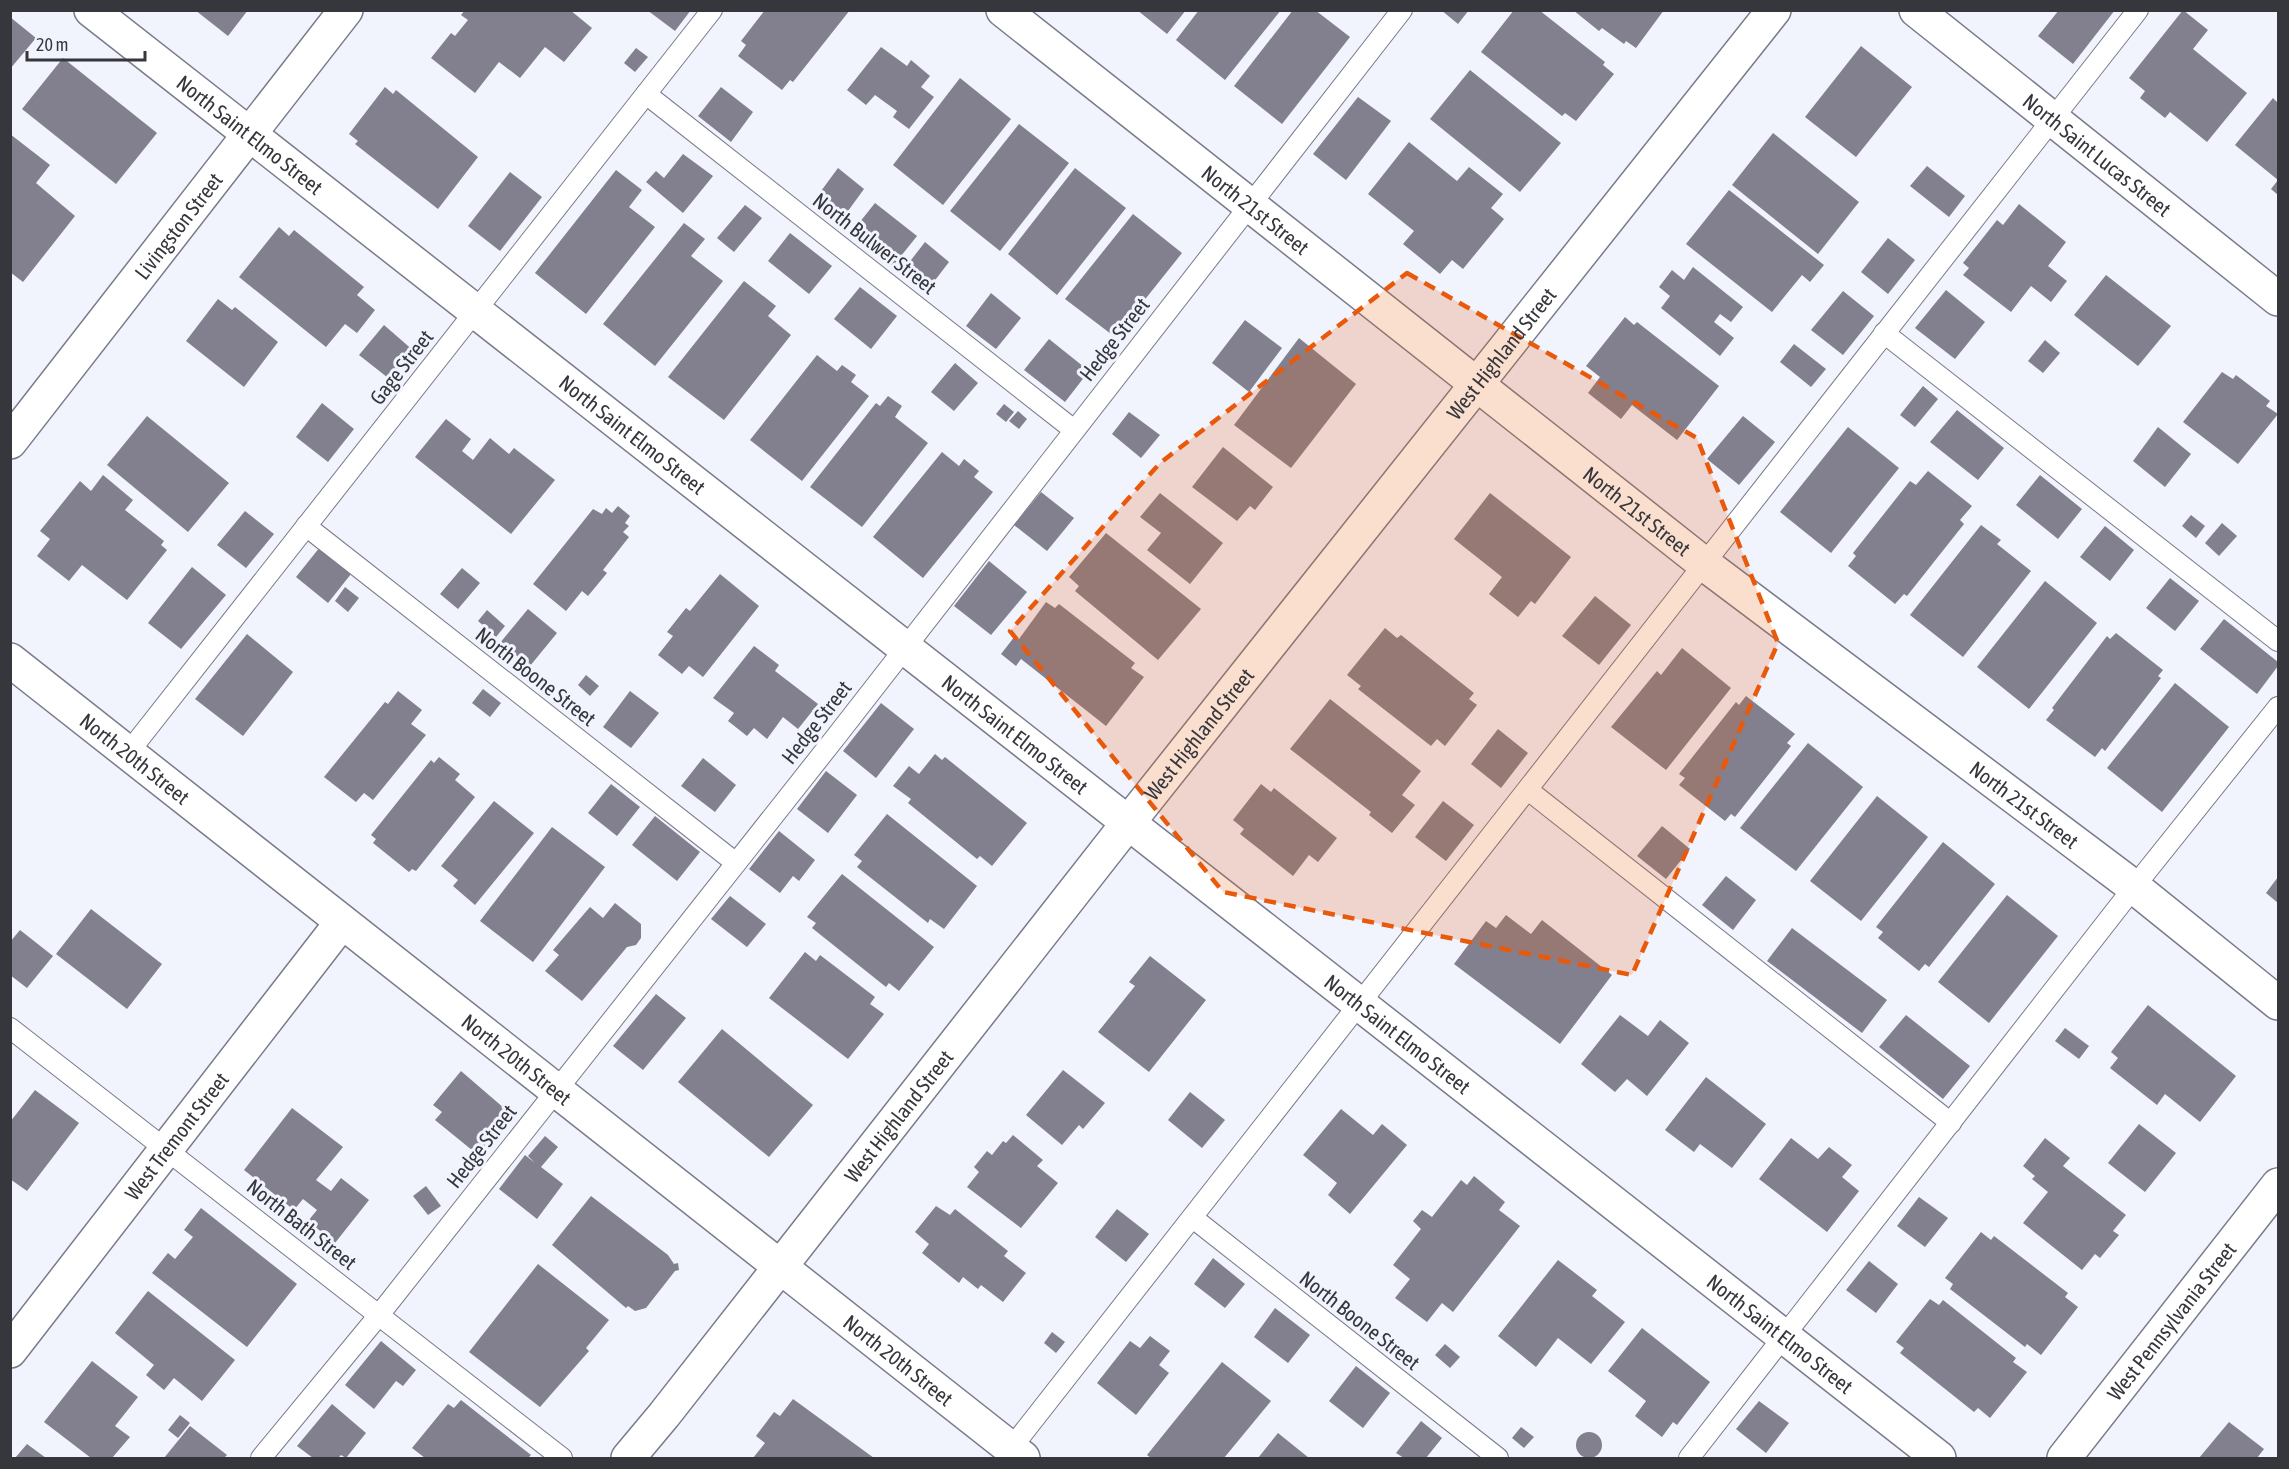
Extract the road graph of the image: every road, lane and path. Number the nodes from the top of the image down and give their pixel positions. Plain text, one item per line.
1 (91, 10) edge
2 (346, 10) edge
3 (712, 10) edge
4 (1003, 10) edge
5 (1402, 10) edge
6 (1774, 10) edge
7 (1916, 10) edge
8 (2138, 10) edge
9 (646, 94) junction
10 (2053, 120) junction
11 (247, 134) junction
12 (1250, 205) junction
13 (2278, 298) edge
14 (476, 311) junction
15 (1884, 333) junction
16 (1476, 385) junction
17 (1074, 430) junction
18 (10, 442) edge
19 (306, 526) junction
20 (1703, 563) junction
21 (2278, 641) edge
22 (905, 648) junction
23 (10, 660) edge
24 (2278, 707) edge
25 (128, 753) junction
26 (1528, 790) junction
27 (1128, 823) junction
28 (736, 863) junction
29 (2134, 887) junction
30 (342, 922) junction
31 (2278, 1003) edge
32 (1360, 1005) junction
33 (10, 1028) edge
34 (555, 1091) junction
35 (1951, 1123) junction
36 (168, 1150) junction
37 (2278, 1185) edge
38 (1193, 1218) junction
39 (779, 1268) junction
40 (379, 1315) junction
41 (1784, 1336) junction
42 (10, 1351) edge
43 (1012, 1455) edge
44 (261, 1458) edge
45 (562, 1458) edge
46 (628, 1458) edge
47 (1498, 1458) edge
48 (1689, 1458) edge
49 (1939, 1458) edge
50 (2064, 1458) edge

1 - 11 street, North Saint Elmo Street
2 - 11 street, Livingston Street
3 - 9 lane, Gage Street
4 - 12 street, North 21st Street
5 - 12 lane, Hedge Street
6 - 16 street, West Highland Street
7 - 10 street, North Saint Lucas Street
8 - 10 lane
9 - 14 lane, Gage Street
9 - 17 lane, North Bulwer Street
10 - 13 street, North Saint Lucas Street
10 - 15 lane
11 - 14 street, North Saint Elmo Street
11 - 18 street, Livingston Street
12 - 16 street, North 21st Street
12 - 17 lane, Hedge Street
14 - 19 lane, Gage Street
14 - 22 street, North Saint Elmo Street
15 - 20 lane
15 - 21 lane
16 - 20 street, North 21st Street
16 - 27 street, West Highland Street
17 - 22 lane, Hedge Street
19 - 25 lane, Gage Street
19 - 28 lane, North Boone Street
20 - 26 lane
20 - 29 street, North 21st Street
22 - 27 street, North Saint Elmo Street
22 - 28 lane, Hedge Street
23 - 25 street, North 20th Street
24 - 29 lane
25 - 30 street, North 20th Street
26 - 32 lane
26 - 35 lane
27 - 32 street, North Saint Elmo Street
27 - 39 street, West Highland Street
28 - 34 lane, Hedge Street
29 - 31 street, North 21st Street
29 - 35 lane
30 - 34 street, North 20th Street
30 - 36 street, West Tremont Street
32 - 38 lane
32 - 41 street, North Saint Elmo Street
33 - 36 lane, North Bath Street
34 - 39 street, North 20th Street
34 - 40 lane, Hedge Street
35 - 41 lane
36 - 40 lane, North Bath Street
36 - 42 street, West Tremont Street
37 - 50 street, West Pennsylvania Street
38 - 43 lane
38 - 47 lane, North Boone Street
39 - 43 street, North 20th Street
39 - 46 street, West Highland Street
40 - 44 lane, Hedge Street
40 - 45 lane, North Bath Street
41 - 48 lane
41 - 49 street, North Saint Elmo Street

